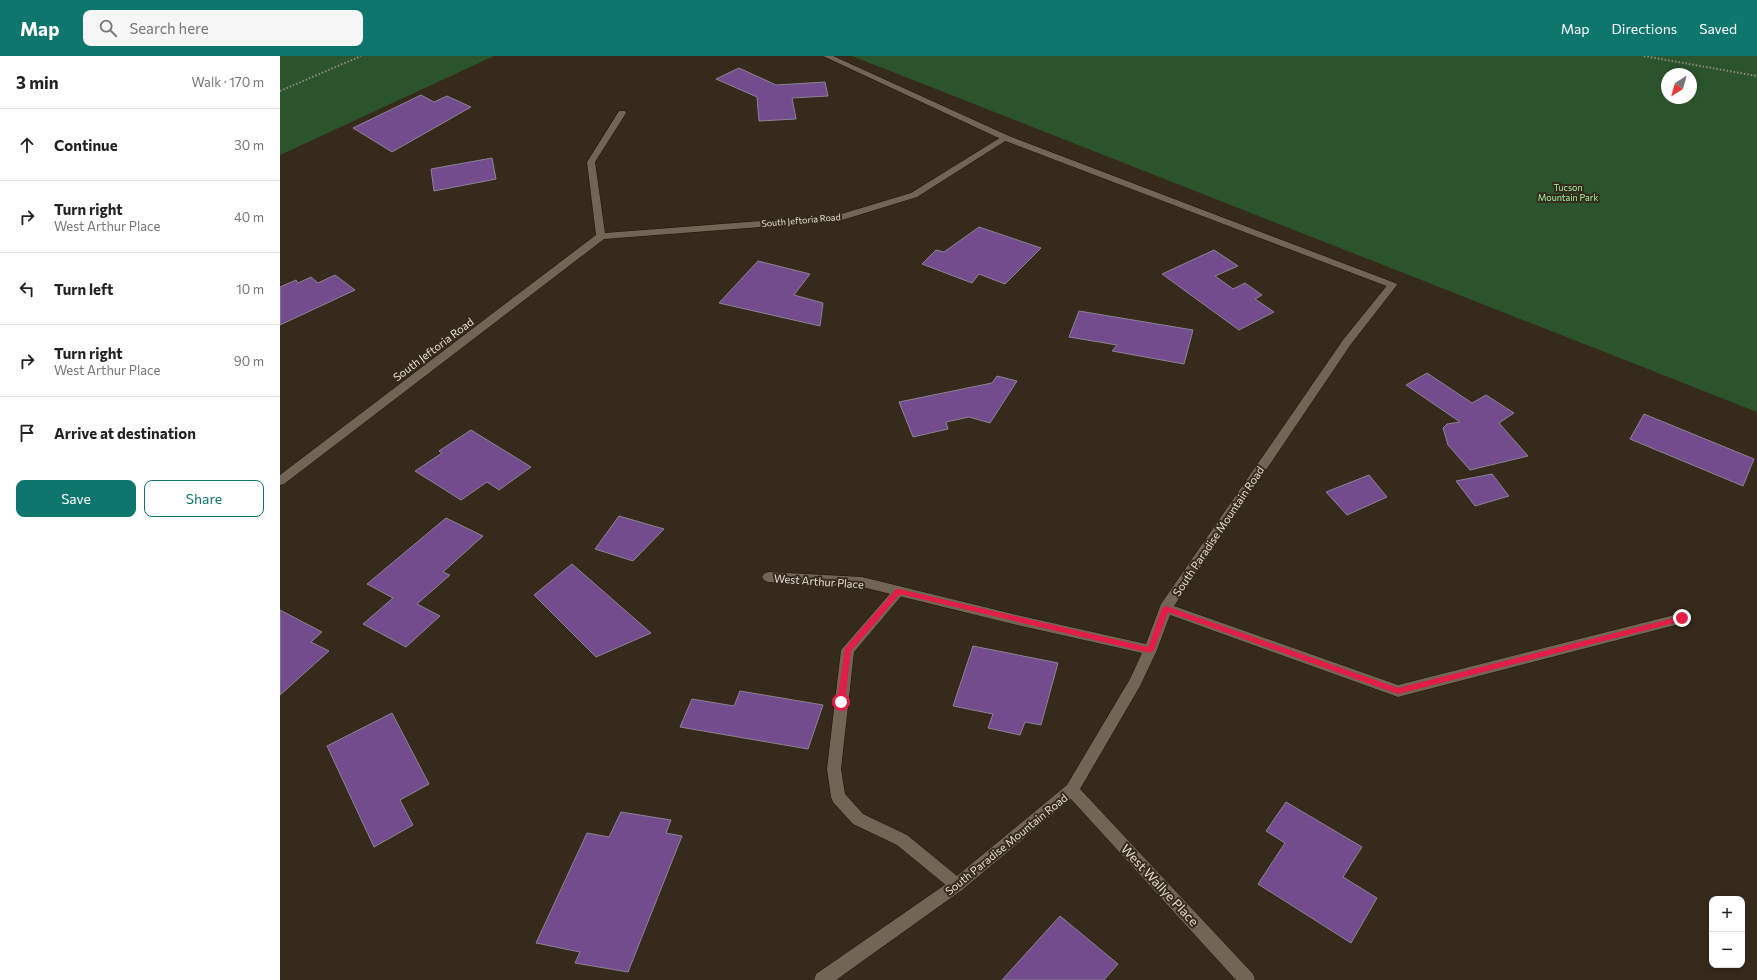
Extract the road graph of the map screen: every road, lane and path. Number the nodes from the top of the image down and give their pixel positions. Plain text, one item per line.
1 (360, 56) edge
2 (827, 56) edge
3 (1644, 56) edge
4 (1757, 76) edge
5 (280, 91) edge
6 (622, 113) dead end
7 (1006, 138) junction
8 (601, 236) junction
9 (280, 481) edge
10 (768, 577) dead end
11 (899, 591) junction
12 (1166, 608) junction
13 (1682, 618) dead end
14 (1150, 650) junction
15 (1072, 790) junction
16 (957, 885) junction
17 (822, 980) edge
18 (1247, 980) edge

1 - 5 path
2 - 7 street
3 - 4 path
6 - 8 street
7 - 8 street, South Jeftoria Road
7 - 12 street, South Paradise Mountain Road
8 - 9 street, South Jeftoria Road
10 - 11 street, West Arthur Place
11 - 14 street, West Arthur Place
11 - 16 street
12 - 13 street
12 - 14 street, South Paradise Mountain Road
14 - 15 street, South Paradise Mountain Road
15 - 16 street, South Paradise Mountain Road
15 - 18 street, West Wallye Place
16 - 17 street, South Paradise Mountain Road

